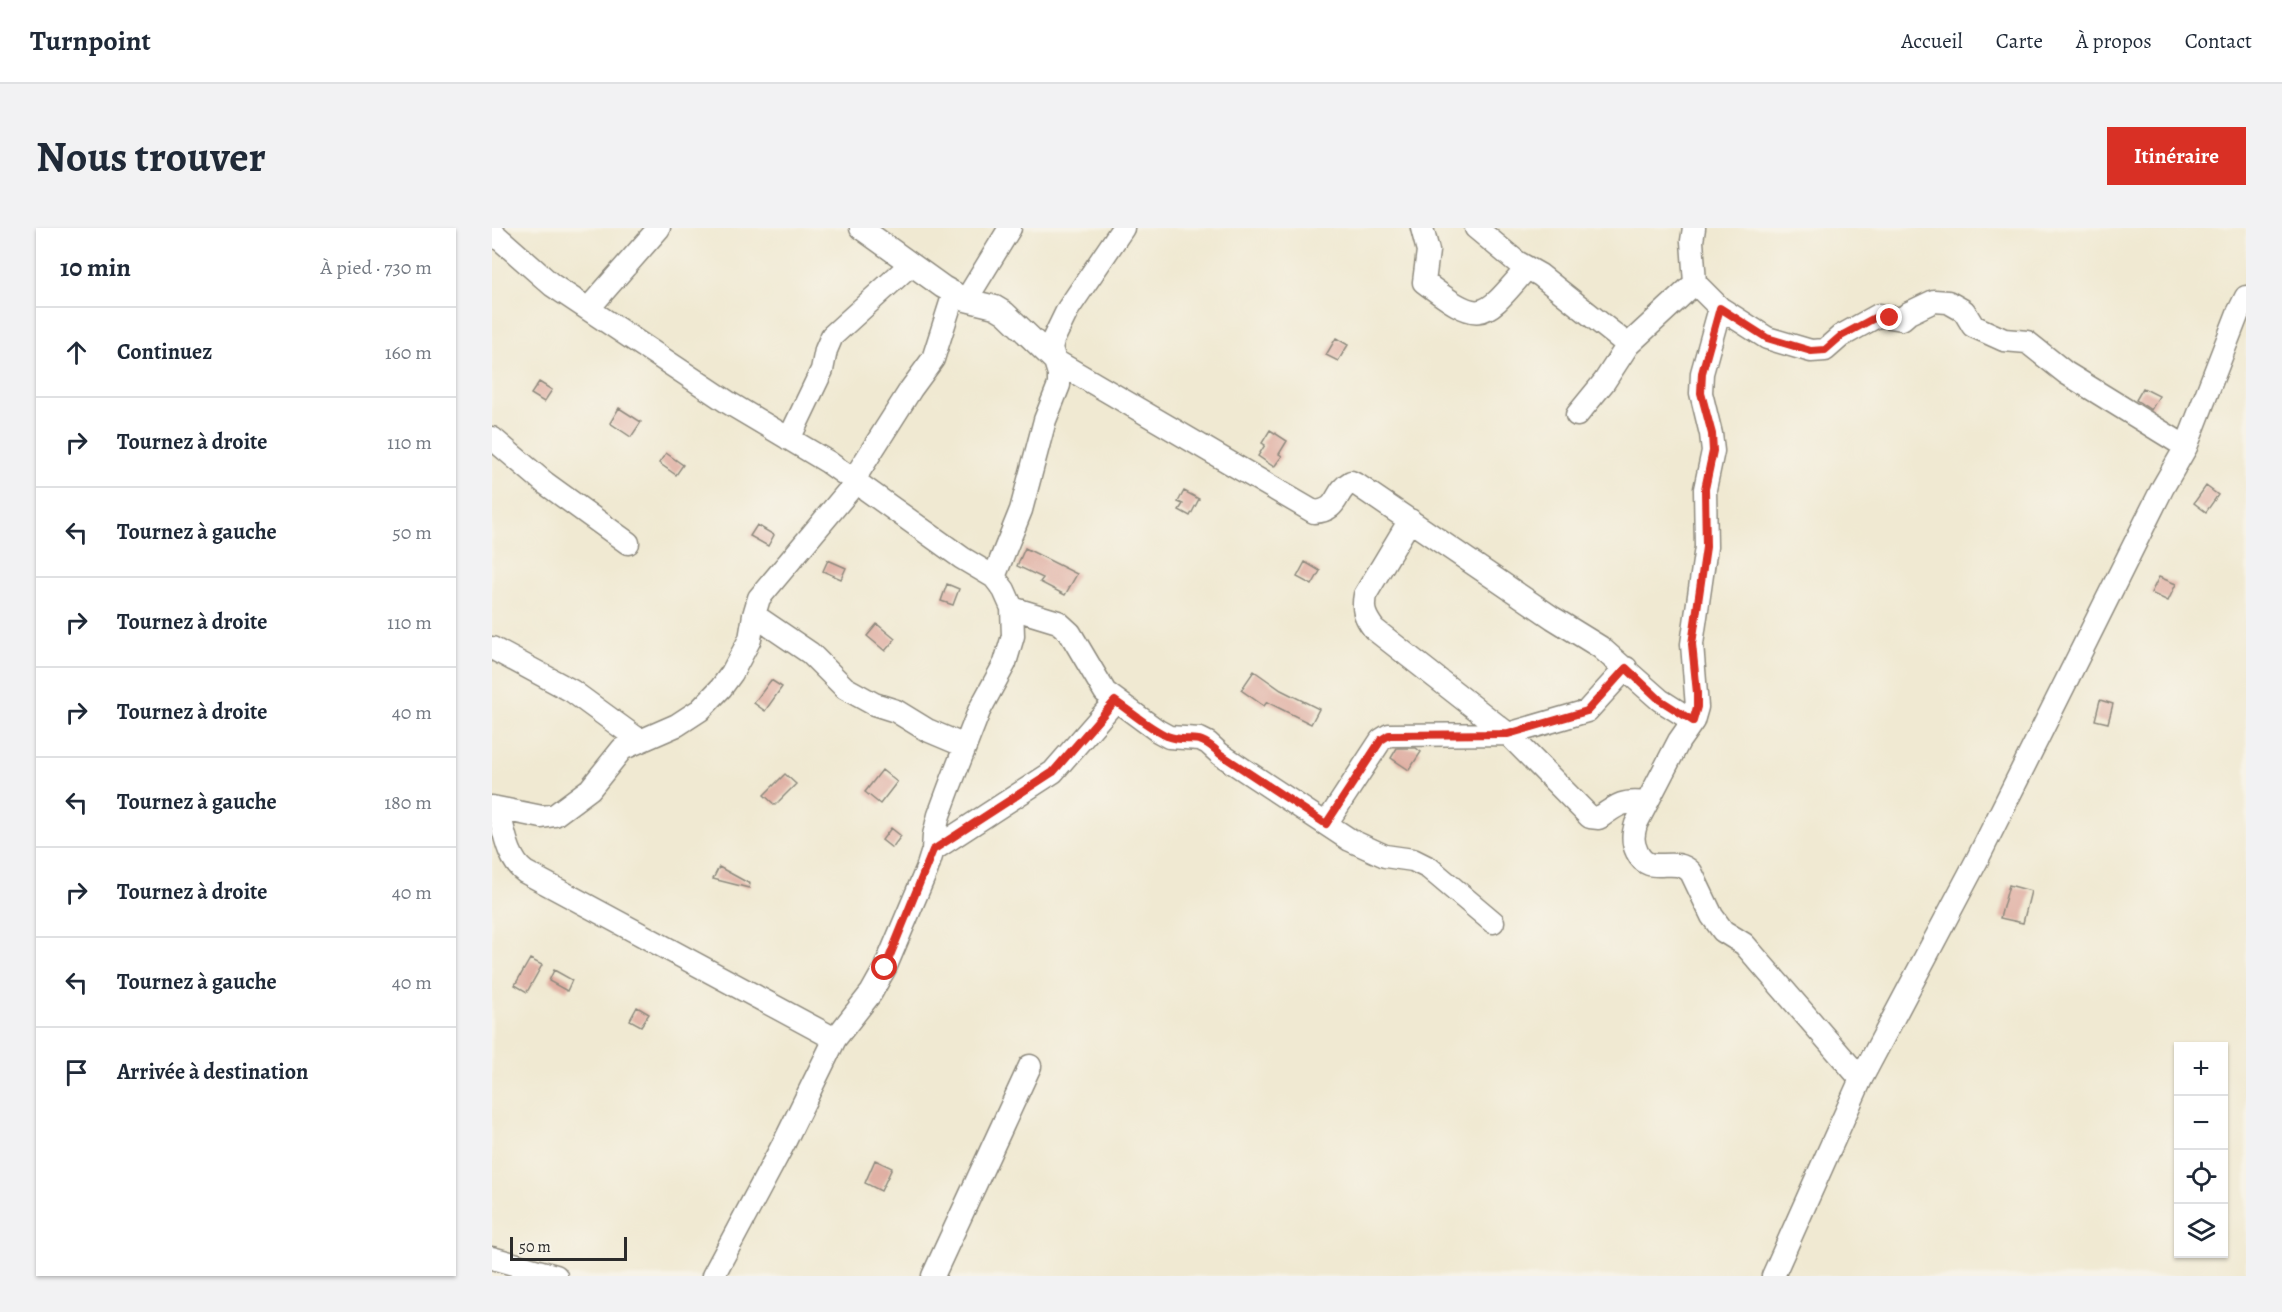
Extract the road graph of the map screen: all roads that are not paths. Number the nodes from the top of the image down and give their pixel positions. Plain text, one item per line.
1 (659, 228) edge
2 (861, 228) edge
3 (1010, 228) edge
4 (1123, 228) edge
5 (1422, 228) edge
6 (1476, 228) edge
7 (1694, 228) edge
8 (492, 232) edge
9 (910, 265) junction
10 (1527, 268) junction
11 (1695, 283) junction
12 (960, 296) junction
13 (2246, 297) edge
14 (1720, 308) junction
15 (588, 309) junction
16 (1628, 345) junction
17 (1054, 360) junction
18 (1577, 415) dead end
19 (492, 438) edge
20 (789, 439) junction
21 (2186, 447) junction
22 (856, 482) junction
23 (1410, 520) junction
24 (628, 543) dead end
25 (994, 577) junction
26 (1012, 608) junction
27 (754, 615) junction
28 (492, 648) edge
29 (1626, 668) junction
30 (1115, 701) junction
31 (1693, 721) junction
32 (1508, 734) junction
33 (639, 740) junction
34 (965, 746) junction
35 (1647, 803) junction
36 (495, 808) edge
37 (1326, 824) junction
38 (933, 850) junction
39 (1493, 922) dead end
40 (835, 1039) junction
41 (1030, 1066) dead end
42 (1860, 1079) junction
43 (492, 1258) edge
44 (556, 1276) edge
45 (713, 1276) edge
46 (933, 1276) edge
47 (1773, 1276) edge

1 - 15 street
2 - 9 street
3 - 12 street
4 - 17 street
5 - 10 street
6 - 10 street
7 - 11 street
8 - 15 street
9 - 12 street
9 - 20 street
10 - 16 street
11 - 14 street
11 - 16 street
12 - 17 street
12 - 22 street
13 - 21 street
14 - 21 street
14 - 31 street
15 - 20 street
16 - 18 street
17 - 23 street
17 - 25 street
19 - 24 street
20 - 22 street
21 - 42 street
22 - 25 street
22 - 27 street
23 - 29 street
23 - 32 street
25 - 26 street
26 - 30 street
26 - 34 street
27 - 33 street
27 - 34 street
28 - 33 street
29 - 31 street
29 - 32 street
30 - 37 street
30 - 38 street
31 - 35 street
32 - 35 street
32 - 37 street
33 - 36 street
34 - 38 street
35 - 42 street
36 - 40 street
37 - 39 street
38 - 40 street
40 - 45 street
41 - 46 street
42 - 47 street
43 - 44 street

